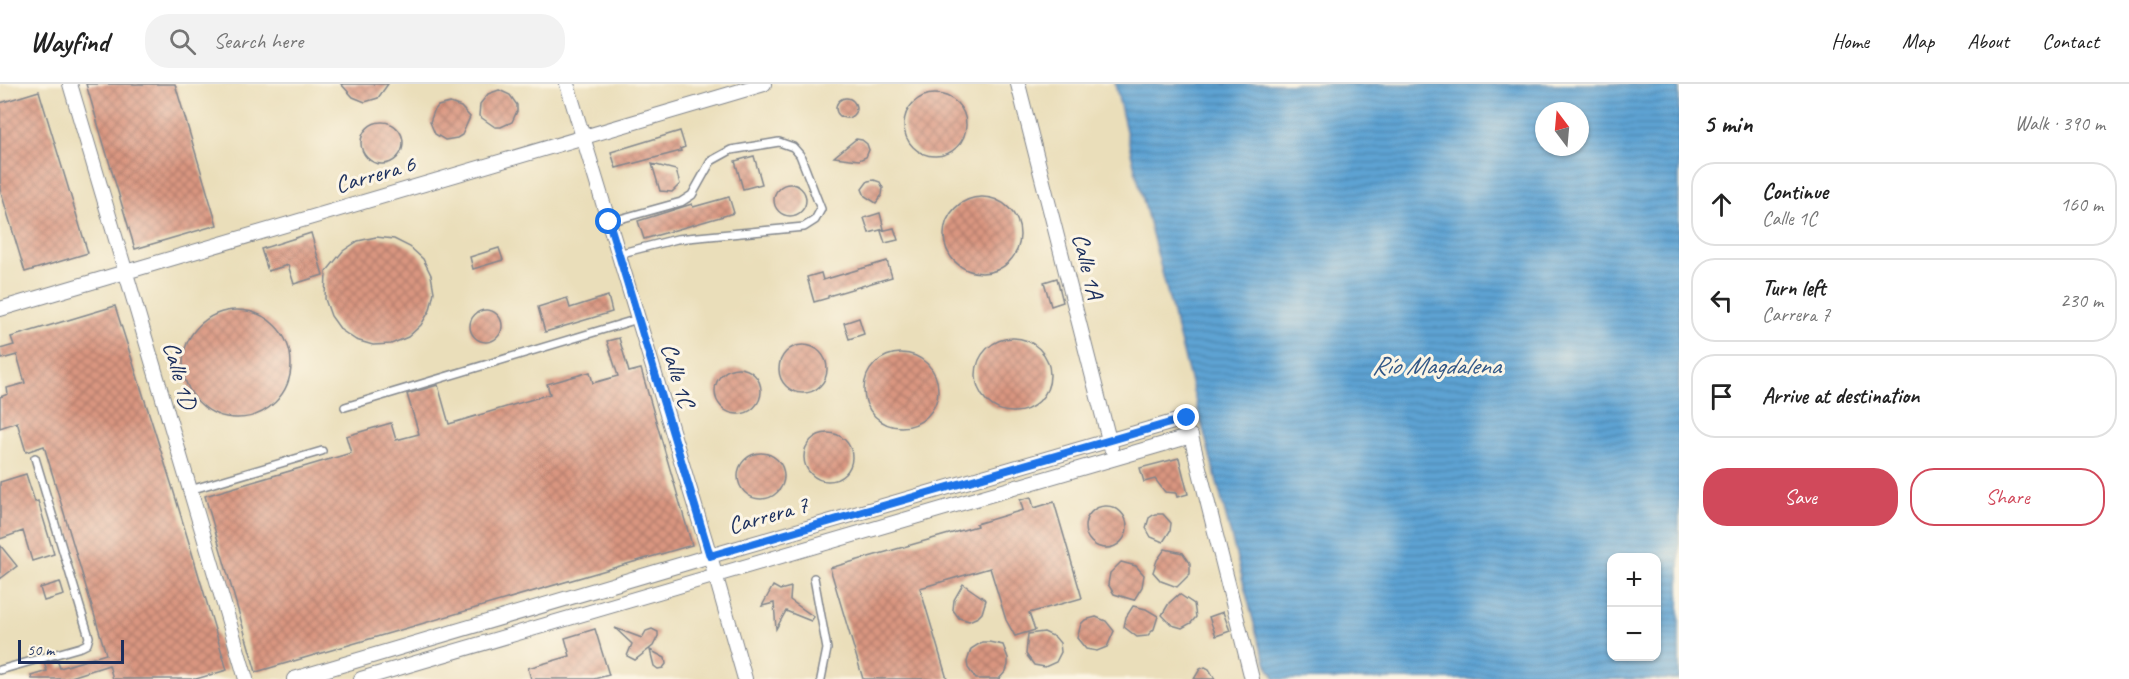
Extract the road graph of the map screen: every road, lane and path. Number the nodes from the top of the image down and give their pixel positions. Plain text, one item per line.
1 (70, 84) edge
2 (567, 84) edge
3 (764, 84) edge
4 (1018, 84) edge
5 (583, 136) junction
6 (609, 222) junction
7 (618, 254) junction
8 (126, 271) junction
9 (0, 309) edge
10 (638, 319) junction
11 (345, 407) dead end
12 (1187, 418) joint
13 (1191, 436) junction
14 (1109, 440) junction
15 (322, 451) dead end
16 (35, 458) dead end
17 (1114, 459) junction
18 (190, 490) junction
19 (927, 492) junction
20 (933, 512) junction
21 (796, 531) junction
22 (802, 550) junction
23 (710, 556) junction
24 (715, 575) junction
25 (814, 578) dead end
26 (0, 670) edge
27 (246, 679) edge
28 (294, 679) edge
29 (361, 679) edge
30 (745, 679) edge
31 (821, 679) edge
32 (1252, 679) edge

1 - 8 street, Calle 1D
2 - 5 street, Calle 1C
3 - 5 street, Carrera 6
4 - 14 street, Calle 1A
5 - 6 street, Calle 1C
5 - 8 street, Carrera 6
6 - 7 street, Calle 1C
6 - 7 lane
7 - 10 street, Calle 1C
8 - 9 street, Carrera 6
8 - 18 street, Calle 1D
10 - 11 lane
10 - 23 street, Calle 1C
12 - 13 lane
12 - 14 street, Carrera 7
13 - 17 street, Carrera 7
13 - 32 street
14 - 17 street, Calle 1A
14 - 19 street, Carrera 7
15 - 18 lane
16 - 26 lane
17 - 20 street, Carrera 7
18 - 27 street, Calle 1D
19 - 20 lane
19 - 21 street, Carrera 7
20 - 22 street, Carrera 7
21 - 22 lane
21 - 23 street, Carrera 7
22 - 24 street, Carrera 7
23 - 24 street, Calle 1C
23 - 28 street, Carrera 7
24 - 29 street, Carrera 7
24 - 30 street, Calle 1C
25 - 31 lane

